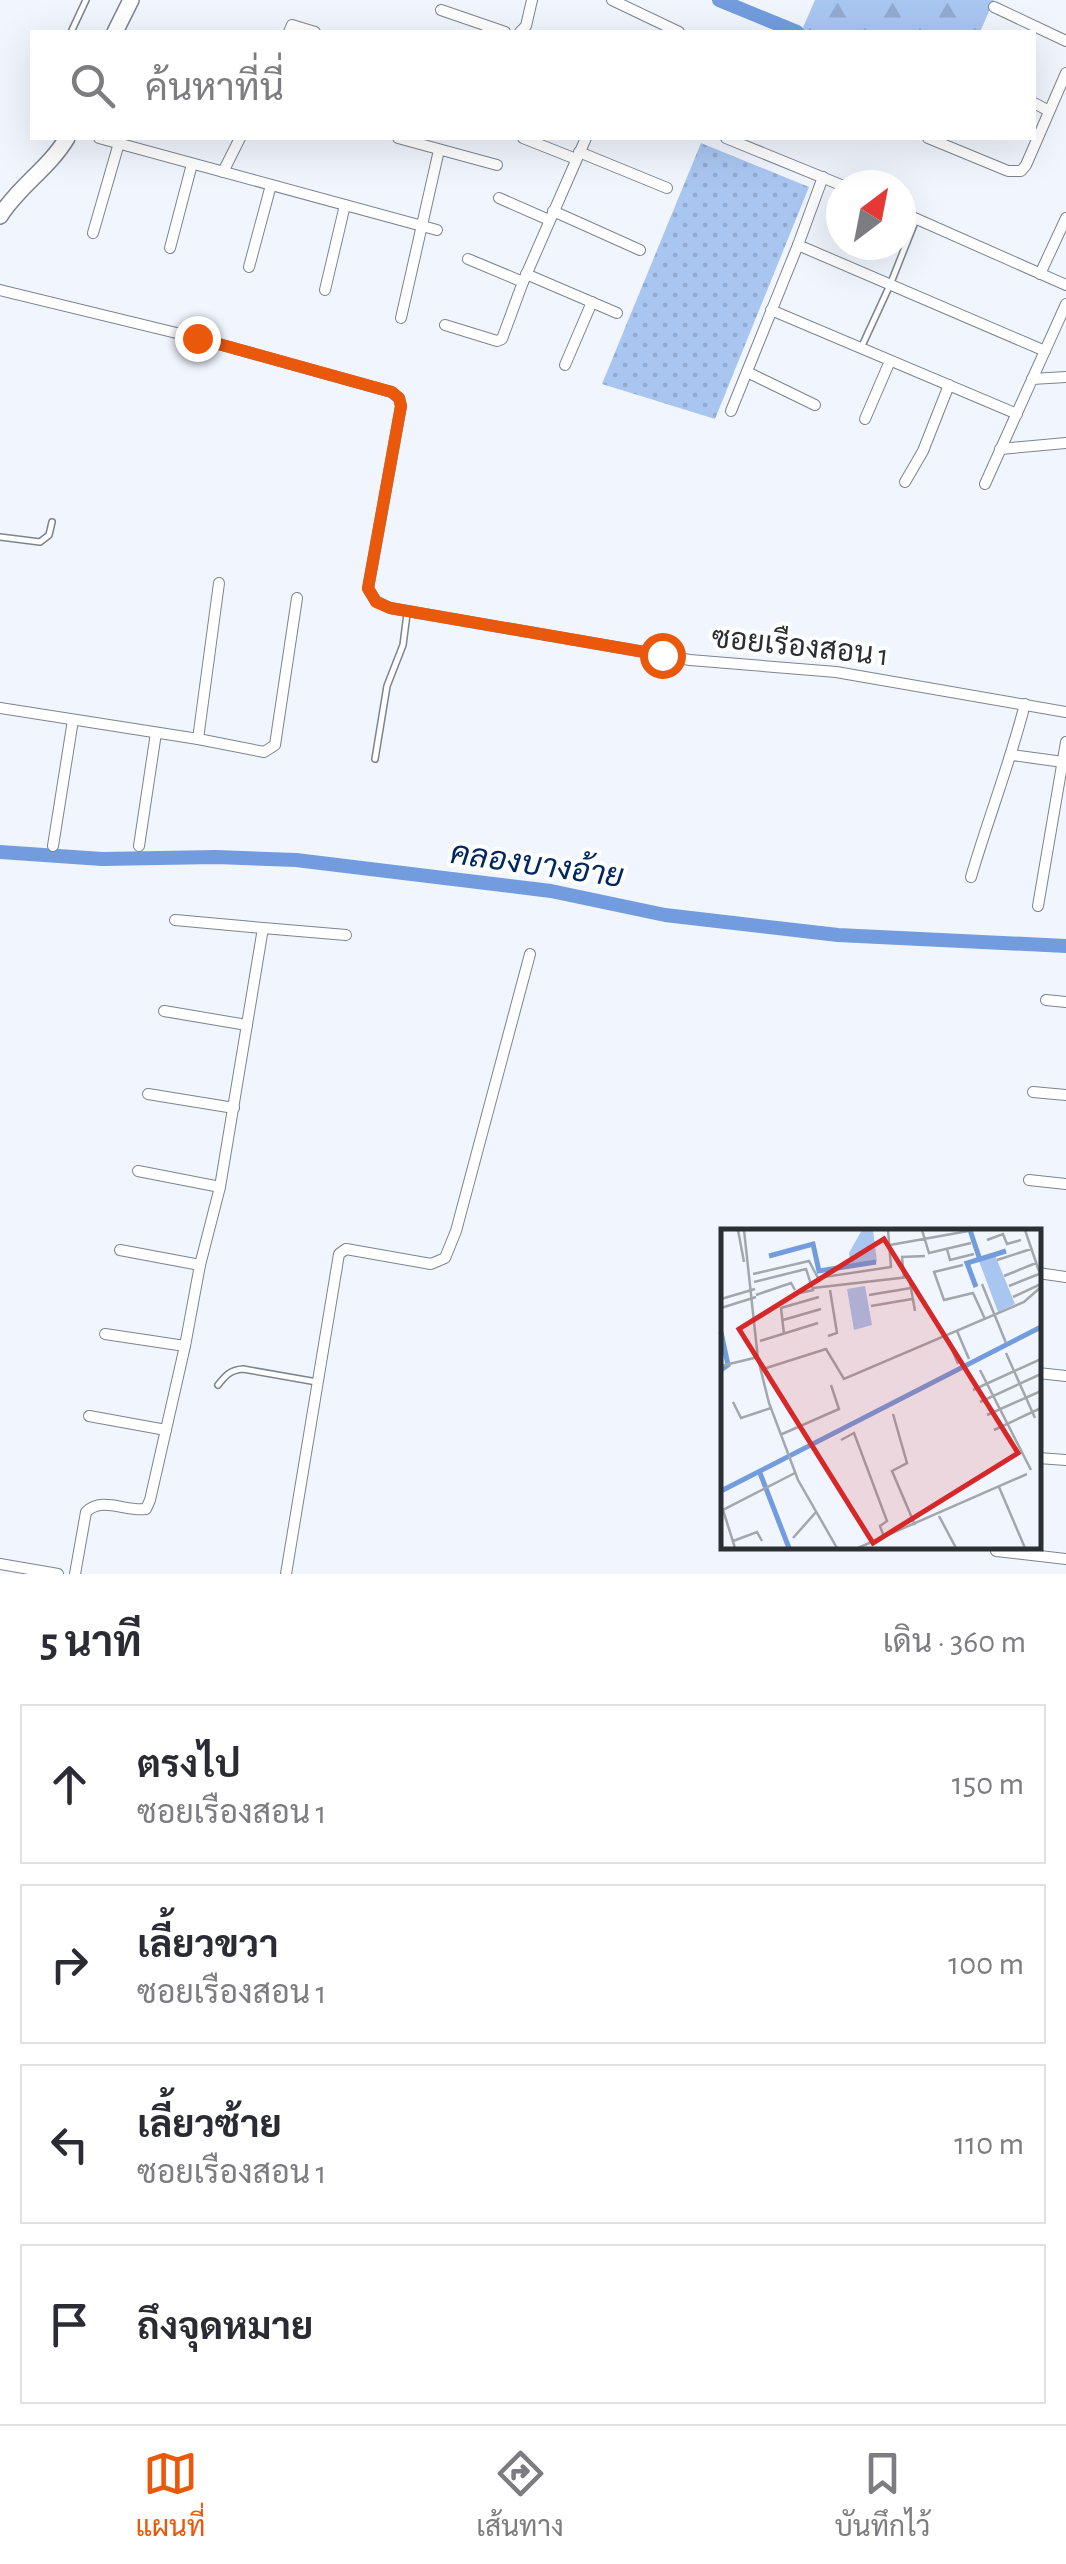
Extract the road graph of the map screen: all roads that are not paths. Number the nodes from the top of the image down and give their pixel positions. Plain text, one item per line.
1 (86, 0) edge
2 (131, 0) edge
3 (532, 0) edge
4 (612, 0) edge
5 (994, 6) dead end
6 (441, 10) dead end
7 (72, 30) edge
8 (115, 30) edge
9 (499, 30) edge
10 (526, 30) edge
11 (675, 30) edge
12 (1066, 41) edge
13 (1066, 72) edge
14 (1036, 104) edge
15 (1049, 111) junction
16 (66, 140) edge
17 (107, 140) edge
18 (239, 140) edge
19 (405, 140) edge
20 (529, 140) edge
21 (585, 140) edge
22 (731, 140) edge
23 (933, 140) edge
24 (118, 143) junction
25 (439, 150) junction
26 (578, 156) junction
27 (192, 164) junction
28 (497, 165) dead end
29 (223, 172) junction
30 (822, 177) junction
31 (826, 179) edge
32 (271, 185) junction
33 (667, 188) dead end
34 (499, 198) dead end
35 (346, 205) junction
36 (2, 210) edge
37 (551, 216) junction
38 (1066, 218) edge
39 (916, 219) edge
40 (422, 226) junction
41 (437, 230) dead end
42 (94, 232) dead end
43 (798, 245) junction
44 (170, 248) dead end
45 (640, 250) dead end
46 (468, 259) dead end
47 (900, 260) edge
48 (249, 267) dead end
49 (1040, 274) junction
50 (524, 278) junction
51 (890, 285) junction
52 (1066, 285) edge
53 (0, 290) edge
54 (324, 290) dead end
55 (592, 302) junction
56 (1066, 304) edge
57 (771, 310) junction
58 (618, 313) dead end
59 (401, 318) dead end
60 (445, 325) dead end
61 (861, 348) junction
62 (1045, 351) junction
63 (890, 361) junction
64 (565, 366) dead end
65 (747, 372) junction
66 (1066, 377) edge
67 (1032, 379) junction
68 (948, 386) junction
69 (815, 405) dead end
70 (731, 411) dead end
71 (1016, 414) junction
72 (865, 419) dead end
73 (1066, 442) edge
74 (1000, 449) junction
75 (905, 482) dead end
76 (985, 484) dead end
77 (52, 522) dead end
78 (0, 537) edge
79 (219, 583) dead end
80 (297, 598) dead end
81 (407, 611) junction
82 (1025, 704) junction
83 (0, 708) edge
84 (1066, 712) edge
85 (73, 720) junction
86 (156, 733) junction
87 (198, 739) junction
88 (1066, 742) edge
89 (1012, 755) junction
90 (375, 760) dead end
91 (1062, 762) junction
92 (53, 846) dead end
93 (139, 846) dead end
94 (971, 877) dead end
95 (1038, 906) dead end
96 (175, 920) dead end
97 (262, 928) junction
98 (346, 935) dead end
99 (530, 954) dead end
100 (1046, 1000) dead end
101 (1066, 1002) edge
102 (164, 1011) dead end
103 (247, 1025) junction
104 (1033, 1092) dead end
105 (148, 1094) dead end
106 (1066, 1095) edge
107 (234, 1108) junction
108 (138, 1171) dead end
109 (1028, 1180) dead end
110 (1066, 1184) edge
111 (220, 1186) junction
112 (120, 1250) dead end
113 (200, 1264) junction
114 (1041, 1274) edge
115 (1066, 1277) edge
116 (105, 1334) dead end
117 (185, 1346) junction
118 (1041, 1373) edge
119 (1066, 1376) edge
120 (317, 1382) junction
121 (218, 1385) dead end
122 (89, 1416) dead end
123 (166, 1430) junction
124 (1041, 1458) edge
125 (1066, 1460) edge
126 (996, 1551) dead end
127 (1066, 1558) edge
128 (0, 1564) edge
129 (58, 1574) edge
130 (75, 1574) edge
131 (286, 1574) edge

1 - 7 lane
2 - 8 street
3 - 10 street
4 - 11 street
5 - 12 street
6 - 9 street
13 - 15 street
14 - 15 street
15 - 23 street
16 - 36 street
17 - 24 street
18 - 29 street
19 - 25 street
20 - 26 street
21 - 26 street
22 - 30 street
24 - 27 street
24 - 42 street
25 - 28 street
25 - 40 street
26 - 33 street
26 - 37 street
27 - 29 street
27 - 44 street
29 - 32 street
30 - 31 street
30 - 43 street
32 - 35 street
32 - 48 street
34 - 37 street
35 - 40 street
35 - 54 street
37 - 45 street
37 - 50 street
38 - 49 street
39 - 49 street
40 - 41 street
40 - 59 street
43 - 51 street
43 - 57 street
46 - 50 street
47 - 51 lane
49 - 52 street
50 - 55 street
50 - 60 street
51 - 61 lane
51 - 62 street
53 - 81 street, ซอยเรืองสอน 1
55 - 58 street
55 - 64 street
56 - 62 street
57 - 61 street
57 - 65 street
61 - 63 street
62 - 67 street
63 - 68 street
63 - 72 street
65 - 69 street
65 - 70 street
66 - 67 street
67 - 71 street
68 - 71 street
68 - 75 street
71 - 74 street
73 - 74 street
74 - 76 street
77 - 78 lane
79 - 87 street
80 - 87 street
81 - 82 street, ซอยเรืองสอน 1
81 - 90 lane
82 - 84 street, ซอยเรืองสอน 1
82 - 89 street
83 - 85 street
85 - 86 street
85 - 92 street
86 - 87 street
86 - 93 street
88 - 91 street
89 - 91 street
89 - 94 street
91 - 95 street
96 - 97 street
97 - 98 street
97 - 103 street
99 - 120 street
100 - 101 street
102 - 103 street
103 - 107 street
104 - 106 street
105 - 107 street
107 - 111 street
108 - 111 street
109 - 110 street
111 - 113 street
112 - 113 street
113 - 117 street
114 - 115 street
116 - 117 street
117 - 123 street
118 - 119 street
120 - 121 lane
120 - 131 street
122 - 123 street
123 - 130 street
124 - 125 street
126 - 127 street
128 - 129 street

